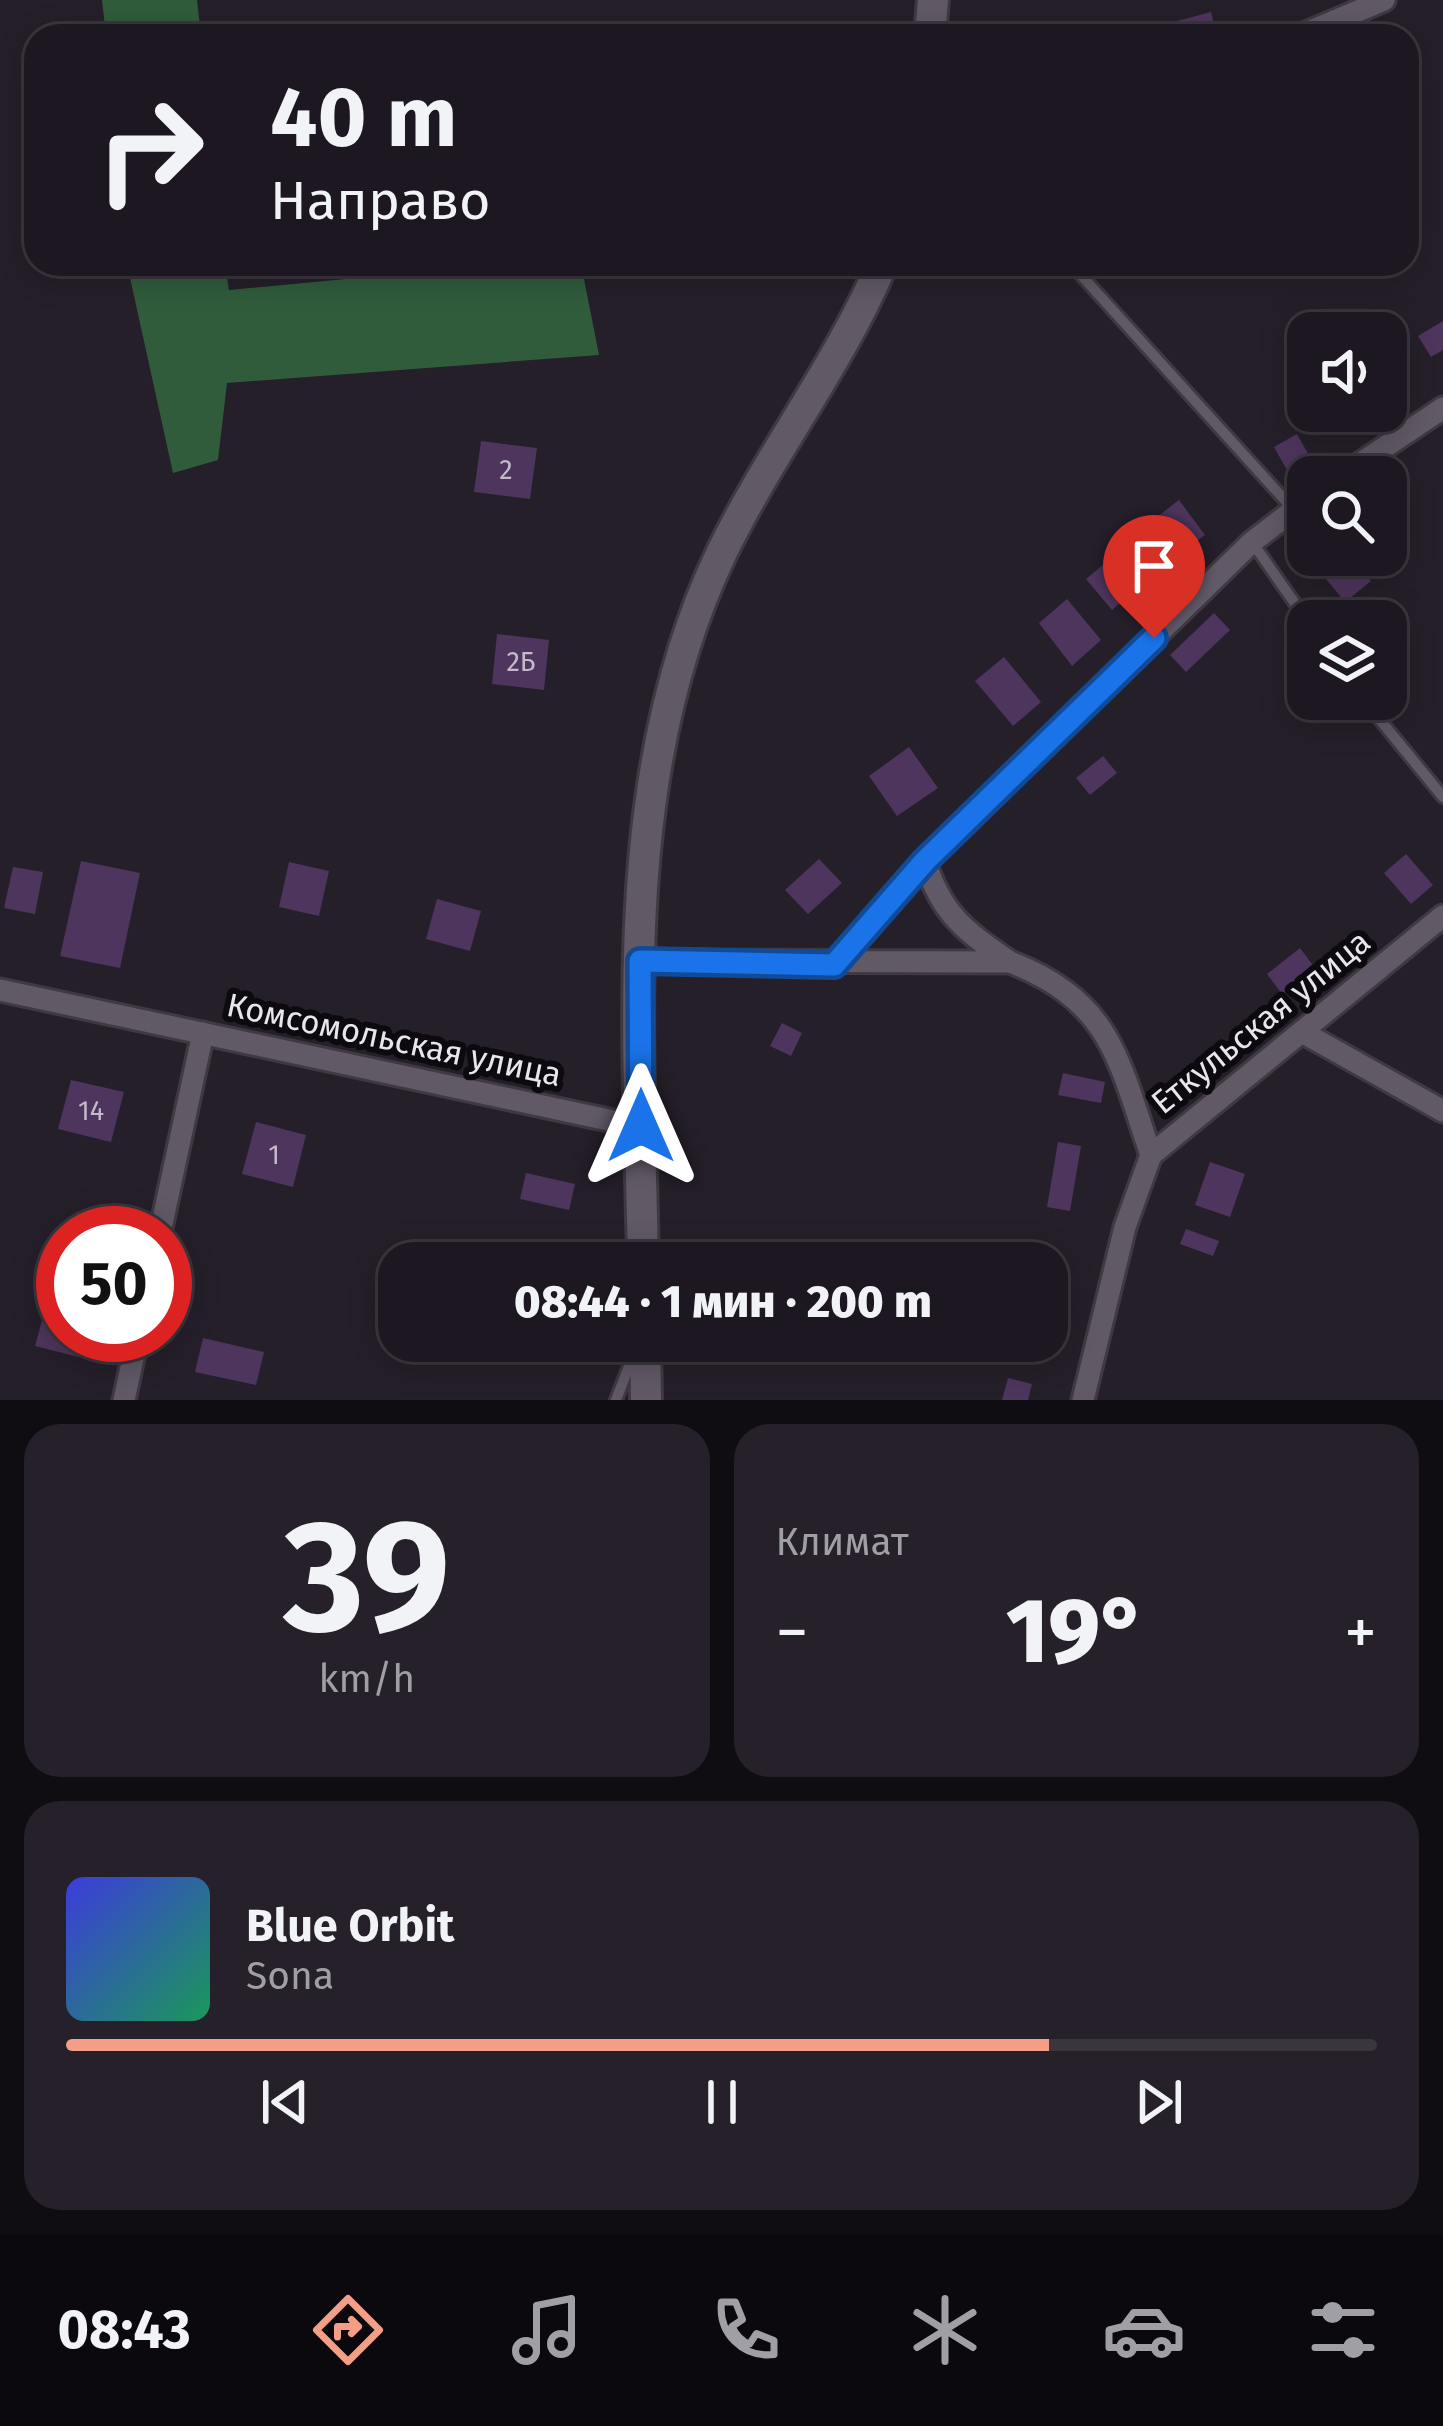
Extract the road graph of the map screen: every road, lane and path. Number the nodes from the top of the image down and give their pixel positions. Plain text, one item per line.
1 (1384, 0) edge
2 (1327, 24) edge
3 (875, 276) edge
4 (1082, 276) edge
5 (1443, 408) edge
6 (1371, 456) edge
7 (1287, 490) edge
8 (1287, 514) edge
9 (1252, 542) junction
10 (1293, 600) edge
11 (1380, 720) edge
12 (1443, 797) edge
13 (925, 861) junction
14 (1443, 916) edge
15 (640, 961) junction
16 (1010, 962) junction
17 (834, 965) junction
18 (0, 990) edge
19 (1302, 1032) junction
20 (202, 1033) junction
21 (1443, 1111) edge
22 (641, 1126) junction
23 (1151, 1154) junction
24 (166, 1206) edge
25 (644, 1242) edge
26 (132, 1362) edge
27 (633, 1362) edge
28 (643, 1362) edge
29 (124, 1400) edge
30 (616, 1400) edge
31 (646, 1400) edge
32 (1083, 1400) edge

1 - 2 street
3 - 15 main road
4 - 7 lane
5 - 6 street
8 - 9 street
9 - 10 lane
9 - 13 street
11 - 12 lane
13 - 16 street
13 - 17 street
14 - 19 street, Еткульская улица
15 - 17 street
15 - 22 main road
16 - 17 street
16 - 23 street
18 - 20 street, Комсомольская улица
19 - 21 street
19 - 23 street, Еткульская улица
20 - 22 street, Комсомольская улица
20 - 24 street, Комсомольская улица
22 - 25 main road
23 - 32 street, Еткульская улица
26 - 29 street
27 - 30 lane
28 - 31 main road

